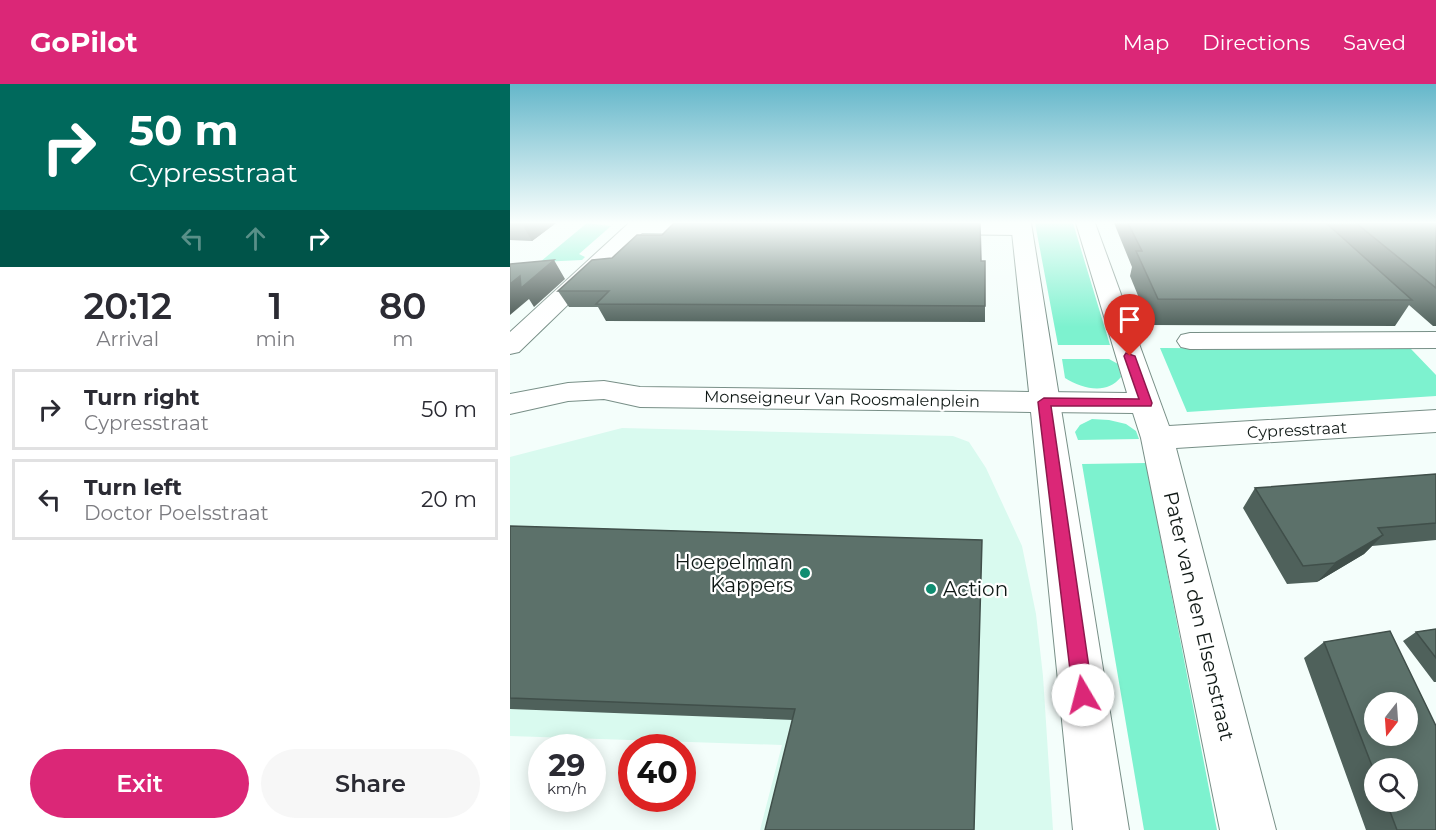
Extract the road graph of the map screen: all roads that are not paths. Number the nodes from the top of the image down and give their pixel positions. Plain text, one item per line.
1 (604, 258) edge
2 (1025, 258) edge
3 (1097, 258) edge
4 (1401, 315) edge
5 (1190, 340) dead end
6 (516, 341) edge
7 (1433, 343) edge
8 (640, 397) junction
9 (1044, 402) junction
10 (510, 404) edge
11 (1152, 421) junction
12 (1436, 421) edge
13 (510, 426) edge
14 (1101, 830) edge
15 (1248, 830) edge

1 - 6 street
2 - 9 street
3 - 11 street, Pater van den Elsenstraat
4 - 7 street
5 - 7 street
8 - 9 street, Monseigneur Van Roosmalenplein
8 - 10 street, Monseigneur Van Roosmalenplein
8 - 13 street, Monseigneur Van Roosmalenplein
9 - 11 street, Cypresstraat
9 - 14 street
11 - 12 street, Cypresstraat
11 - 15 street, Pater van den Elsenstraat

